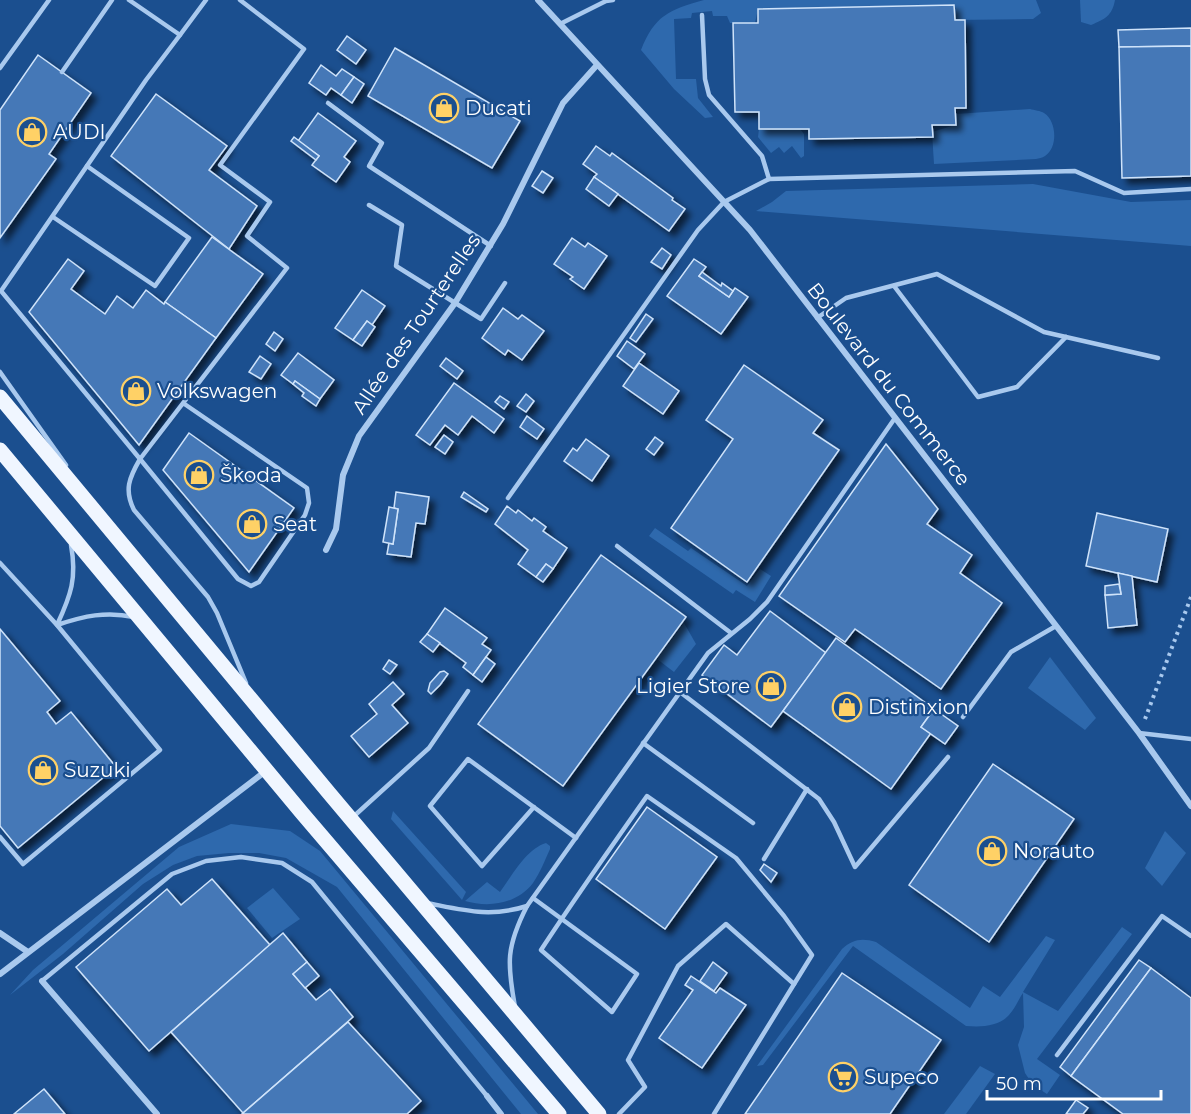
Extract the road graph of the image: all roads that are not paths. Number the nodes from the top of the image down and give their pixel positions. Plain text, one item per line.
1 (49, 0) edge
2 (112, 0) edge
3 (129, 0) edge
4 (206, 0) edge
5 (240, 0) edge
6 (538, 0) edge
7 (613, 0) edge
8 (702, 15) dead end
9 (560, 24) junction
10 (180, 35) junction
11 (597, 65) junction
12 (0, 68) edge
13 (62, 72) dead end
14 (328, 103) dead end
15 (87, 166) junction
16 (769, 179) junction
17 (1191, 189) edge
18 (724, 202) junction
19 (369, 205) dead end
20 (53, 217) junction
21 (491, 246) junction
22 (505, 283) dead end
23 (894, 286) junction
24 (1, 292) edge
25 (455, 303) junction
26 (818, 318) junction
27 (1066, 337) junction
28 (1158, 358) dead end
29 (0, 372) edge
30 (0, 398) edge
31 (183, 402) junction
32 (895, 418) junction
33 (0, 450) edge
34 (140, 459) junction
35 (67, 467) dead end
36 (74, 476) dead end
37 (508, 498) dead end
38 (69, 533) junction
39 (114, 533) junction
40 (617, 546) dead end
41 (326, 550) dead end
42 (0, 562) edge
43 (140, 618) junction
44 (57, 625) junction
45 (1056, 626) junction
46 (731, 633) junction
47 (468, 691) dead end
48 (680, 692) junction
49 (254, 702) junction
50 (963, 717) dead end
51 (1139, 733) junction
52 (1191, 739) edge
53 (644, 743) junction
54 (948, 757) dead end
55 (268, 770) junction
56 (807, 789) junction
57 (1191, 806) edge
58 (534, 807) junction
59 (350, 819) junction
60 (753, 823) dead end
61 (0, 837) edge
62 (576, 838) junction
63 (764, 859) dead end
64 (533, 898) junction
65 (420, 901) junction
66 (527, 906) junction
67 (561, 919) junction
68 (0, 933) edge
69 (1191, 936) edge
70 (28, 952) junction
71 (0, 974) edge
72 (42, 981) joint
73 (794, 984) junction
74 (517, 1016) junction
75 (1056, 1055) dead end
76 (487, 1096) joint
77 (157, 1114) edge
78 (501, 1114) edge
79 (559, 1114) edge
80 (599, 1114) edge
81 (619, 1114) edge
82 (714, 1114) edge

1 - 12 lane
2 - 13 lane
3 - 10 lane
4 - 10 lane
5 - 31 lane
6 - 9 street, Boulevard du Commerce
7 - 9 lane
8 - 16 lane
9 - 11 street, Boulevard du Commerce
10 - 15 lane
11 - 18 street, Boulevard du Commerce
11 - 21 street, Allée des Tourterelles
14 - 21 lane
15 - 20 lane
15 - 20 lane
16 - 17 lane
16 - 18 lane
18 - 26 street, Boulevard du Commerce
18 - 37 lane
19 - 25 lane
20 - 24 lane
21 - 25 street, Allée des Tourterelles
22 - 25 lane
23 - 26 lane
23 - 27 lane
23 - 27 lane
24 - 34 lane
25 - 41 street, Allée des Tourterelles
26 - 32 street, Boulevard du Commerce
27 - 28 lane
29 - 35 lane
30 - 39 main road
31 - 34 lane
31 - 34 lane
32 - 45 street, Boulevard du Commerce
32 - 46 lane
33 - 38 main road
34 - 49 lane
36 - 39 lane
38 - 43 main road
38 - 44 lane
39 - 49 main road
40 - 46 lane
42 - 44 lane
43 - 44 lane
43 - 55 main road
44 - 61 lane
45 - 50 lane
45 - 51 street, Boulevard du Commerce
46 - 48 lane
47 - 59 lane
48 - 53 lane
48 - 56 lane
49 - 59 main road
51 - 52 lane
51 - 57 street, Boulevard du Commerce
53 - 60 lane
53 - 62 lane
54 - 56 lane
55 - 70 street
55 - 79 main road
56 - 63 lane
58 - 58 lane
58 - 62 lane
59 - 65 main road
62 - 64 lane
64 - 66 lane
64 - 67 lane
65 - 66 lane
65 - 74 main road
66 - 74 lane
67 - 67 lane
67 - 73 lane
68 - 70 street
69 - 75 lane
70 - 71 street
72 - 76 lane
72 - 77 street
73 - 81 lane
73 - 82 lane
74 - 80 main road
76 - 78 street

